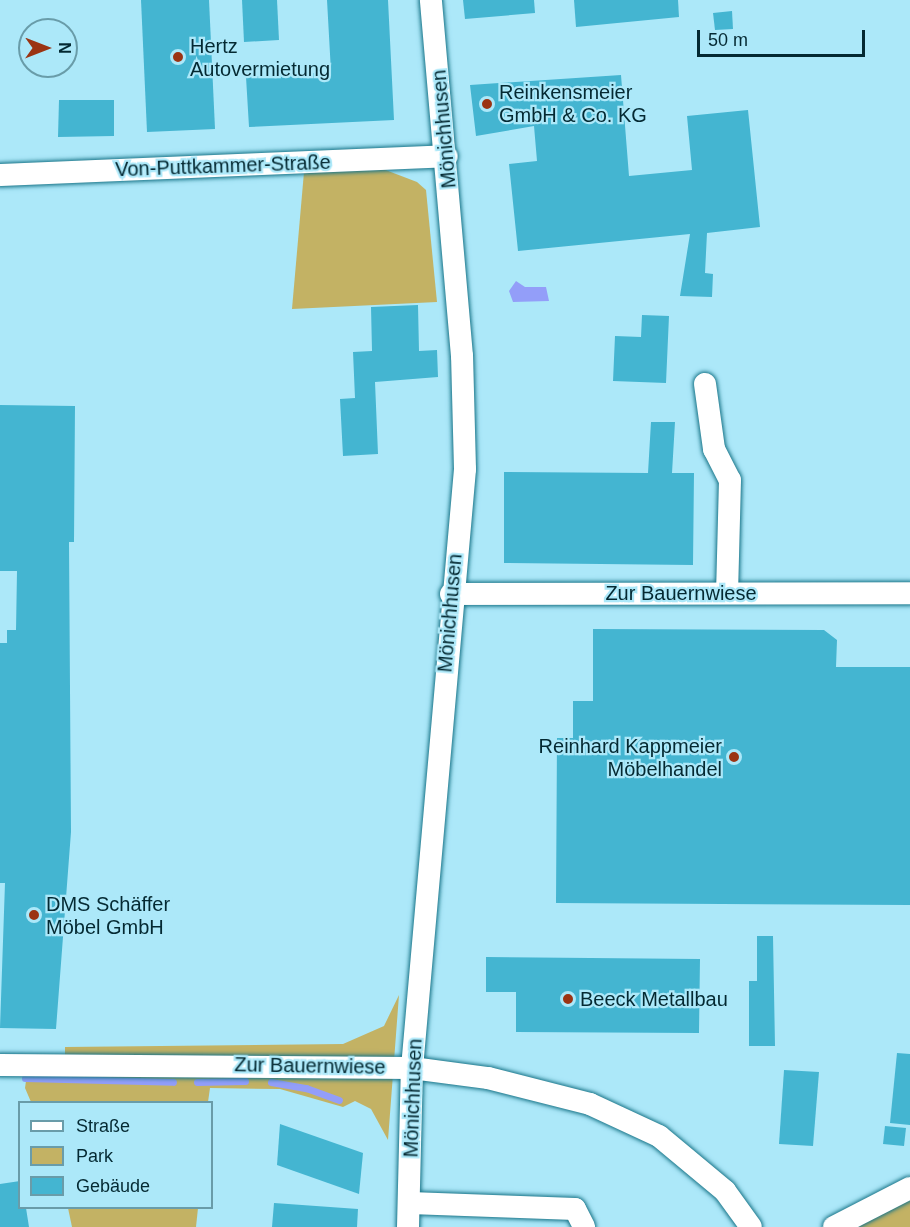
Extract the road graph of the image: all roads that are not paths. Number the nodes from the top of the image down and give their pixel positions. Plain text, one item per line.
1 (431, 0) edge
2 (447, 156) junction
3 (0, 175) edge
4 (705, 384) dead end
5 (727, 593) junction
6 (910, 593) edge
7 (452, 594) junction
8 (0, 1065) edge
9 (412, 1068) junction
10 (910, 1188) edge
11 (410, 1203) junction
12 (408, 1227) edge
13 (584, 1227) edge
14 (751, 1227) edge
15 (834, 1227) edge

1 - 2 street, Mönichhusen
2 - 3 street, Von-Puttkammer-Straße
2 - 7 street, Mönichhusen
4 - 5 street
5 - 6 street, Zur Bauernwiese
5 - 7 street, Zur Bauernwiese
7 - 9 street, Mönichhusen
8 - 9 street, Zur Bauernwiese
9 - 11 street, Mönichhusen
9 - 14 street, Zur Bauernwiese
10 - 15 street
11 - 12 street, Mönichhusen
11 - 13 street

